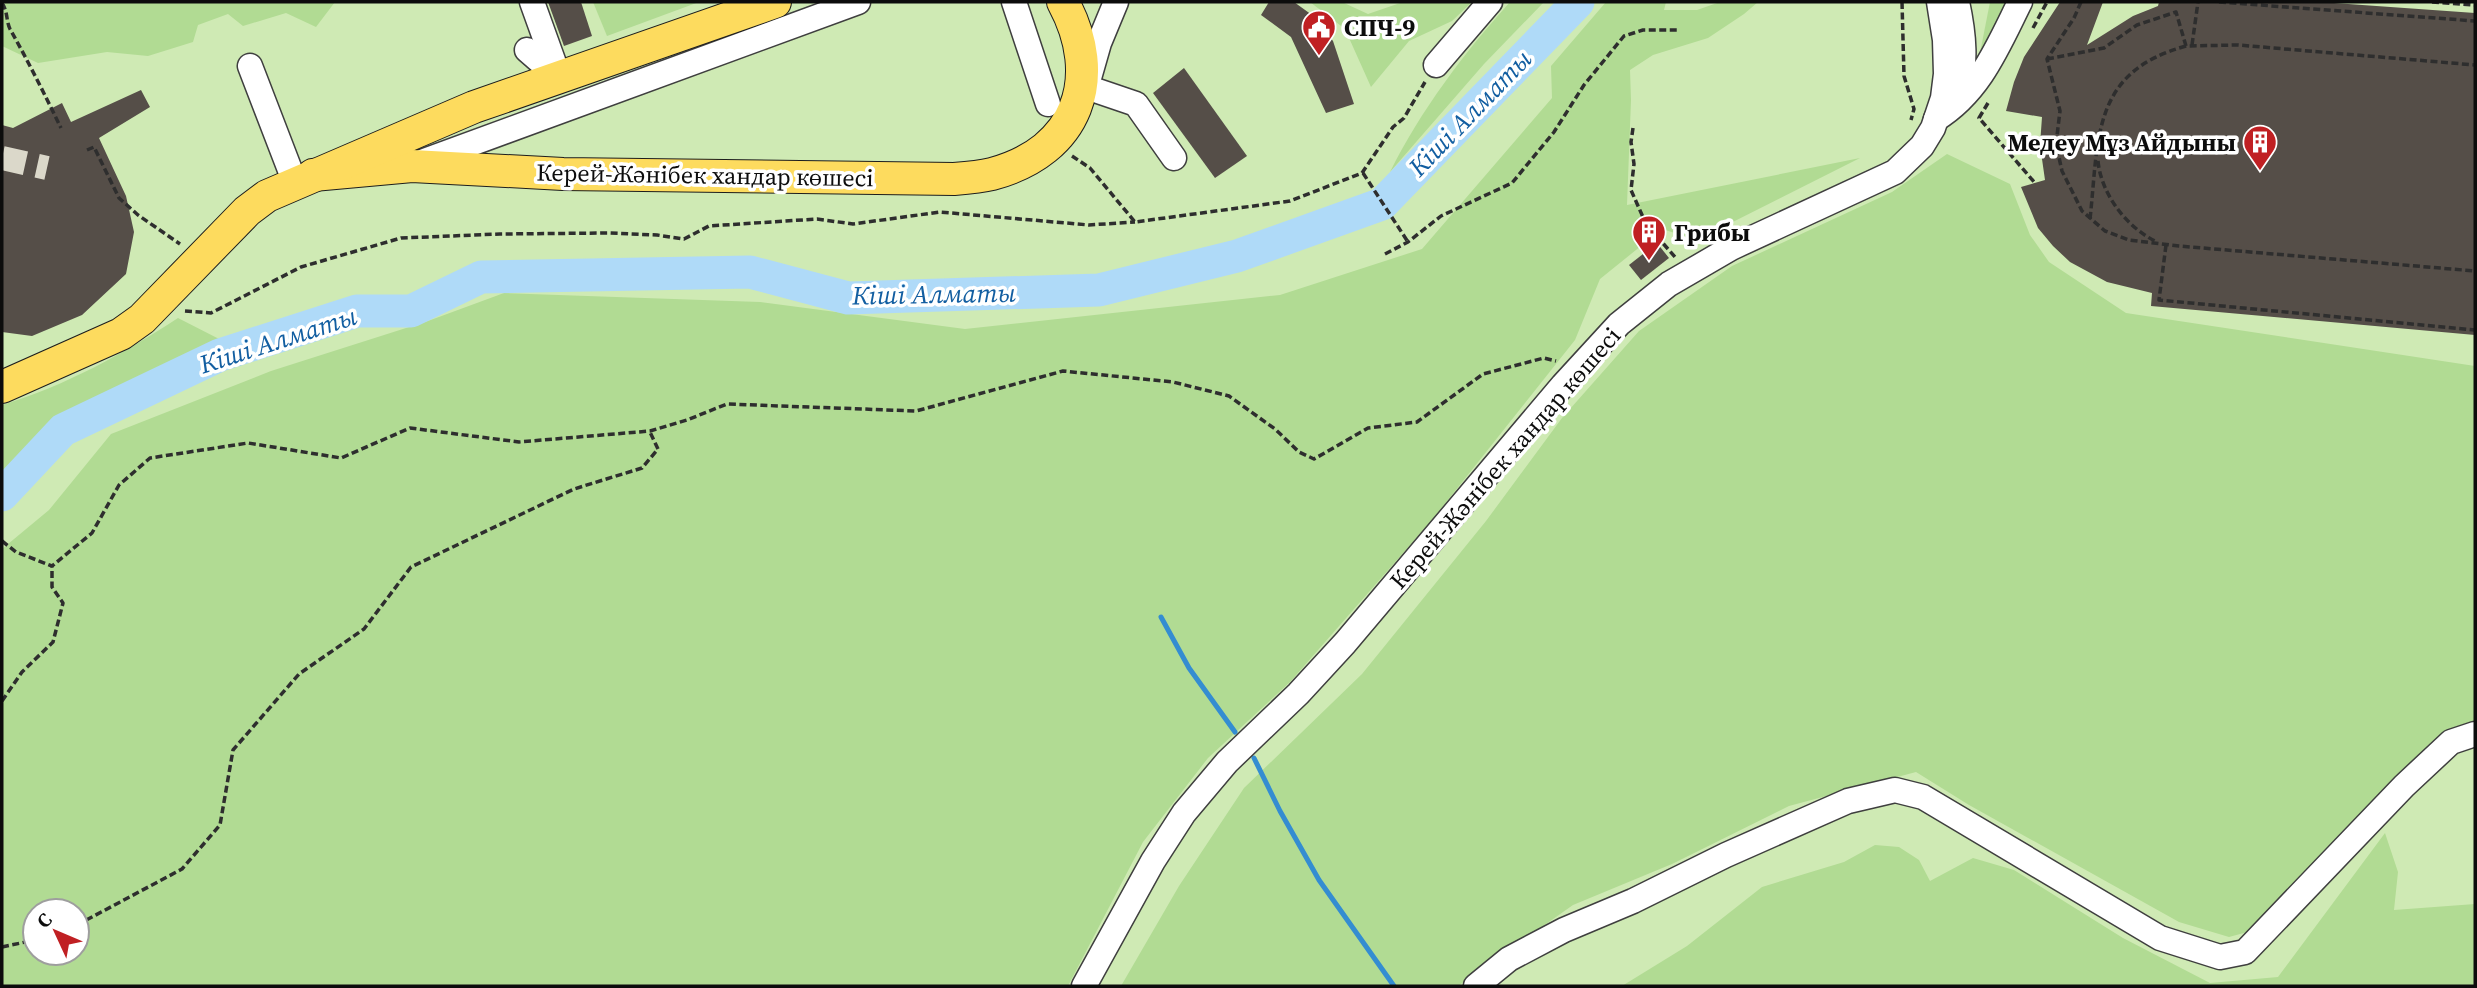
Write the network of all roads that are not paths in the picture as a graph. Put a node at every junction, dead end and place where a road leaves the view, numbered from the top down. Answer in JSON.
{"nodes":[{"id":1,"x":531,"y":2,"type":"edge"},
{"id":2,"x":775,"y":2,"type":"edge"},
{"id":3,"x":858,"y":2,"type":"edge"},
{"id":4,"x":1014,"y":2,"type":"edge"},
{"id":5,"x":1063,"y":2,"type":"edge"},
{"id":6,"x":1116,"y":2,"type":"edge"},
{"id":7,"x":1490,"y":2,"type":"edge"},
{"id":8,"x":1939,"y":2,"type":"edge"},
{"id":9,"x":1957,"y":2,"type":"edge"},
{"id":10,"x":2020,"y":2,"type":"edge"},
{"id":11,"x":527,"y":50,"type":"dead end"},
{"id":12,"x":1436,"y":65,"type":"road end"},
{"id":13,"x":250,"y":66,"type":"dead end"},
{"id":14,"x":559,"y":77,"type":"junction"},
{"id":15,"x":1069,"y":102,"type":"junction"},
{"id":16,"x":1945,"y":113,"type":"junction"},
{"id":17,"x":1174,"y":158,"type":"dead end"},
{"id":18,"x":412,"y":166,"type":"junction"},
{"id":19,"x":304,"y":179,"type":"junction"},
{"id":20,"x":2,"y":387,"type":"edge"},
{"id":21,"x":2475,"y":734,"type":"edge"},
{"id":22,"x":1084,"y":986,"type":"edge"},
{"id":23,"x":1476,"y":986,"type":"edge"}],
"edges":[{"from":1,"to":14,"type":"street"},
{"from":2,"to":14,"type":"main road","name":"Керей-Жәнібек хандар көшесі"},
{"from":3,"to":18,"type":"street"},
{"from":4,"to":15,"type":"street"},
{"from":5,"to":15,"type":"main road","name":"Керей-Жәнібек хандар көшесі"},
{"from":6,"to":15,"type":"street","name":"Керей-Жәнібек хандар көшесі"},
{"from":7,"to":12,"type":"street"},
{"from":8,"to":16,"type":"street","name":"Керей-Жәнібек хандар көшесі"},
{"from":9,"to":16,"type":"street","name":"Керей-Жәнібек хандар көшесі"},
{"from":10,"to":16,"type":"street"},
{"from":11,"to":14,"type":"street"},
{"from":13,"to":19,"type":"street"},
{"from":14,"to":19,"type":"main road","name":"Керей-Жәнібек хандар көшесі"},
{"from":15,"to":17,"type":"street"},
{"from":15,"to":18,"type":"main road","name":"Керей-Жәнібек хандар көшесі"},
{"from":16,"to":22,"type":"street","name":"Керей-Жәнібек хандар көшесі"},
{"from":18,"to":19,"type":"main road","name":"Керей-Жәнібек хандар көшесі"},
{"from":19,"to":20,"type":"main road","name":"Керей-Жәнібек хандар көшесі"},
{"from":21,"to":23,"type":"street"}]}
